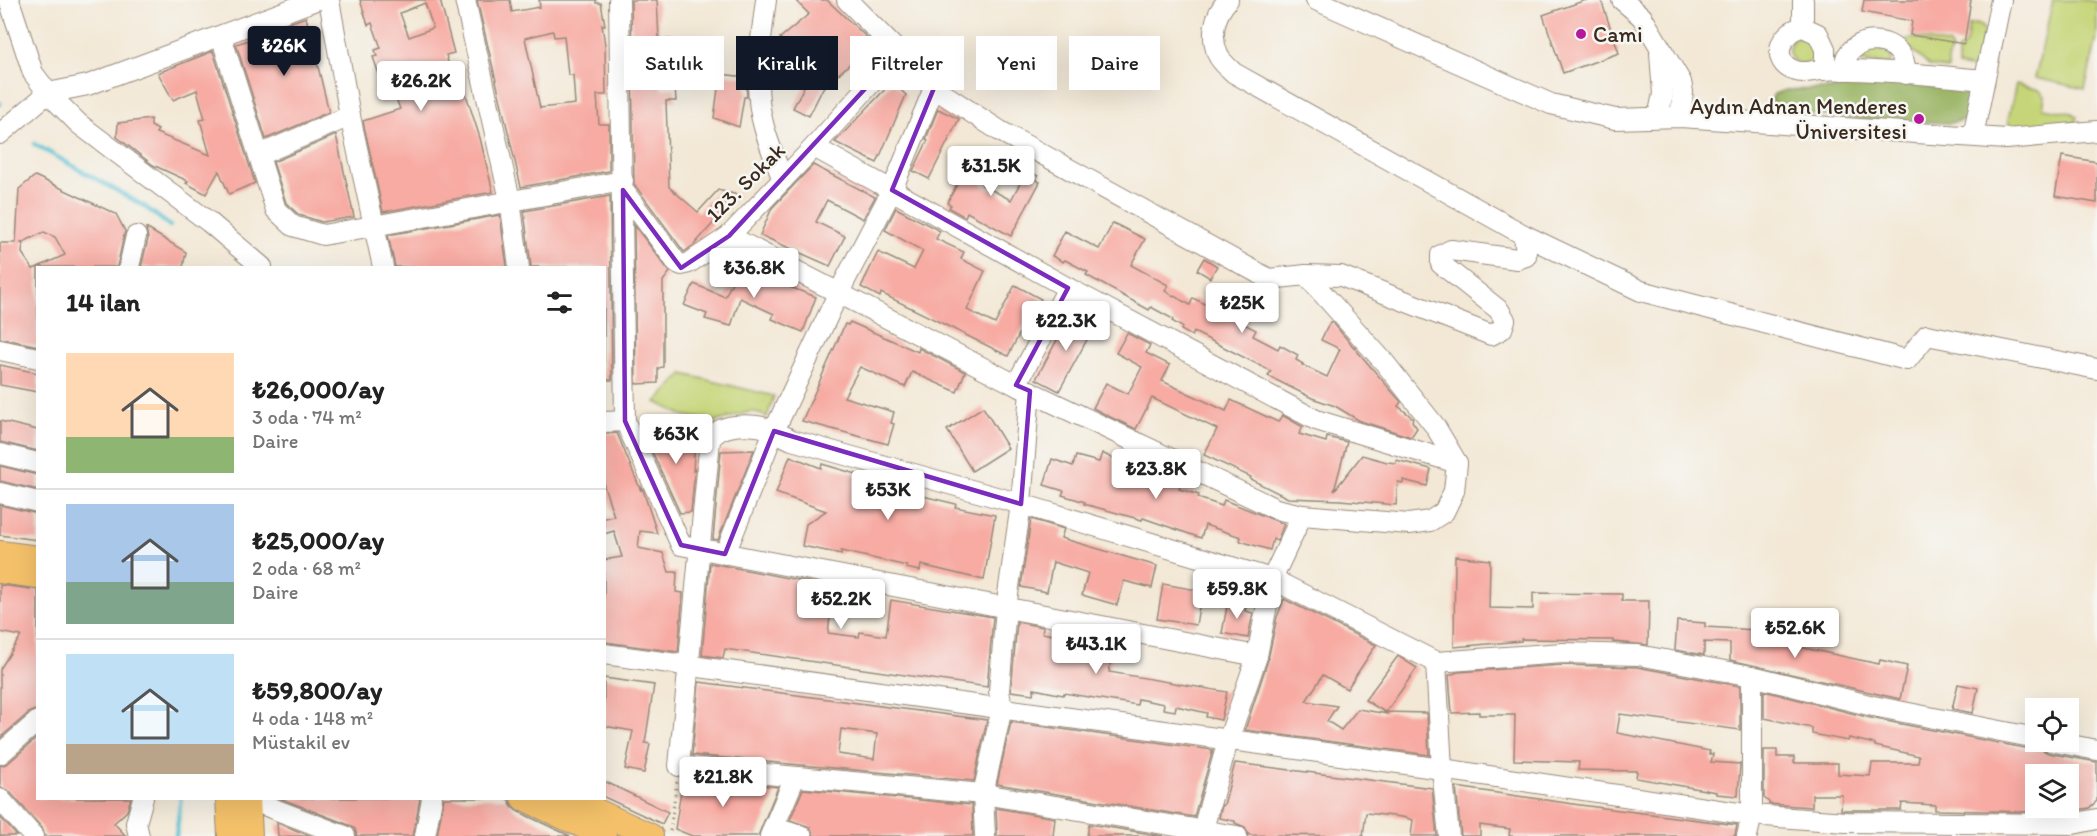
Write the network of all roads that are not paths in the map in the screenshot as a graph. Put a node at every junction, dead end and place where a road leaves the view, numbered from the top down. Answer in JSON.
{"nodes":[{"id":1,"x":9,"y":0,"type":"edge"},
{"id":2,"x":316,"y":0,"type":"edge"},
{"id":3,"x":329,"y":0,"type":"edge"},
{"id":4,"x":465,"y":0,"type":"edge"},
{"id":5,"x":619,"y":0,"type":"edge"},
{"id":6,"x":765,"y":0,"type":"edge"},
{"id":7,"x":847,"y":0,"type":"edge"},
{"id":8,"x":1228,"y":0,"type":"edge"},
{"id":9,"x":1316,"y":0,"type":"edge"},
{"id":10,"x":1622,"y":0,"type":"edge"},
{"id":11,"x":1803,"y":0,"type":"edge"},
{"id":12,"x":2001,"y":0,"type":"edge"},
{"id":13,"x":1803,"y":27,"type":"junction"},
{"id":14,"x":221,"y":36,"type":"junction"},
{"id":15,"x":883,"y":36,"type":"edge"},
{"id":16,"x":1660,"y":47,"type":"junction"},
{"id":17,"x":1834,"y":70,"type":"junction"},
{"id":18,"x":1906,"y":74,"type":"junction"},
{"id":19,"x":1984,"y":80,"type":"junction"},
{"id":20,"x":865,"y":90,"type":"edge"},
{"id":21,"x":933,"y":90,"type":"edge"},
{"id":22,"x":937,"y":90,"type":"edge"},
{"id":23,"x":48,"y":93,"type":"junction"},
{"id":24,"x":350,"y":116,"type":"junction"},
{"id":25,"x":1658,"y":117,"type":"junction"},
{"id":26,"x":1680,"y":117,"type":"junction"},
{"id":27,"x":2097,"y":131,"type":"edge"},
{"id":28,"x":0,"y":134,"type":"edge"},
{"id":29,"x":1972,"y":136,"type":"junction"},
{"id":30,"x":814,"y":147,"type":"junction"},
{"id":31,"x":259,"y":155,"type":"junction"},
{"id":32,"x":783,"y":180,"type":"junction"},
{"id":33,"x":623,"y":185,"type":"junction"},
{"id":34,"x":892,"y":190,"type":"junction"},
{"id":35,"x":510,"y":200,"type":"junction"},
{"id":36,"x":375,"y":226,"type":"junction"},
{"id":37,"x":1524,"y":235,"type":"junction"},
{"id":38,"x":135,"y":236,"type":"dead end"},
{"id":39,"x":729,"y":236,"type":"junction"},
{"id":40,"x":129,"y":266,"type":"edge"},
{"id":41,"x":261,"y":266,"type":"edge"},
{"id":42,"x":383,"y":266,"type":"edge"},
{"id":43,"x":519,"y":266,"type":"edge"},
{"id":44,"x":1306,"y":275,"type":"junction"},
{"id":45,"x":1068,"y":288,"type":"junction"},
{"id":46,"x":838,"y":294,"type":"junction"},
{"id":47,"x":0,"y":350,"type":"edge"},
{"id":48,"x":36,"y":358,"type":"edge"},
{"id":49,"x":2097,"y":369,"type":"edge"},
{"id":50,"x":1023,"y":388,"type":"junction"},
{"id":51,"x":625,"y":421,"type":"junction"},
{"id":52,"x":606,"y":422,"type":"edge"},
{"id":53,"x":774,"y":431,"type":"junction"},
{"id":54,"x":0,"y":454,"type":"edge"},
{"id":55,"x":36,"y":463,"type":"edge"},
{"id":56,"x":1457,"y":463,"type":"junction"},
{"id":57,"x":0,"y":493,"type":"edge"},
{"id":58,"x":36,"y":502,"type":"edge"},
{"id":59,"x":1021,"y":504,"type":"junction"},
{"id":60,"x":1302,"y":515,"type":"junction"},
{"id":61,"x":699,"y":550,"type":"junction"},
{"id":62,"x":0,"y":553,"type":"edge"},
{"id":63,"x":725,"y":554,"type":"junction"},
{"id":64,"x":36,"y":558,"type":"edge"},
{"id":65,"x":0,"y":571,"type":"edge"},
{"id":66,"x":36,"y":576,"type":"edge"},
{"id":67,"x":1272,"y":579,"type":"junction"},
{"id":68,"x":1006,"y":608,"type":"junction"},
{"id":69,"x":606,"y":654,"type":"edge"},
{"id":70,"x":1257,"y":656,"type":"junction"},
{"id":71,"x":1436,"y":662,"type":"junction"},
{"id":72,"x":689,"y":665,"type":"junction"},
{"id":73,"x":1752,"y":676,"type":"junction"},
{"id":74,"x":1002,"y":708,"type":"junction"},
{"id":75,"x":36,"y":724,"type":"edge"},
{"id":76,"x":2025,"y":736,"type":"edge"},
{"id":77,"x":1228,"y":741,"type":"junction"},
{"id":78,"x":2079,"y":747,"type":"edge"},
{"id":79,"x":2097,"y":750,"type":"edge"},
{"id":80,"x":0,"y":754,"type":"edge"},
{"id":81,"x":1443,"y":769,"type":"junction"},
{"id":82,"x":795,"y":777,"type":"junction"},
{"id":83,"x":983,"y":794,"type":"junction"},
{"id":84,"x":0,"y":799,"type":"edge"},
{"id":85,"x":142,"y":800,"type":"edge"},
{"id":86,"x":228,"y":800,"type":"edge"},
{"id":87,"x":248,"y":800,"type":"edge"},
{"id":88,"x":253,"y":800,"type":"edge"},
{"id":89,"x":432,"y":800,"type":"edge"},
{"id":90,"x":527,"y":800,"type":"edge"},
{"id":91,"x":573,"y":800,"type":"edge"},
{"id":92,"x":1752,"y":815,"type":"junction"},
{"id":93,"x":2097,"y":819,"type":"edge"},
{"id":94,"x":132,"y":832,"type":"edge"},
{"id":95,"x":772,"y":832,"type":"edge"},
{"id":96,"x":1202,"y":833,"type":"edge"},
{"id":97,"x":33,"y":836,"type":"edge"},
{"id":98,"x":230,"y":836,"type":"edge"},
{"id":99,"x":250,"y":836,"type":"edge"},
{"id":100,"x":345,"y":836,"type":"edge"},
{"id":101,"x":425,"y":836,"type":"edge"},
{"id":102,"x":604,"y":836,"type":"edge"},
{"id":103,"x":651,"y":836,"type":"edge"},
{"id":104,"x":802,"y":836,"type":"edge"},
{"id":105,"x":985,"y":836,"type":"edge"},
{"id":106,"x":1237,"y":836,"type":"edge"},
{"id":107,"x":1449,"y":836,"type":"edge"},
{"id":108,"x":1747,"y":836,"type":"edge"}],
"edges":[{"from":1,"to":23,"type":"street"},
{"from":2,"to":14,"type":"street"},
{"from":3,"to":24,"type":"street"},
{"from":4,"to":35,"type":"street"},
{"from":5,"to":33,"type":"street"},
{"from":6,"to":32,"type":"street"},
{"from":7,"to":15,"type":"street"},
{"from":8,"to":37,"type":"street"},
{"from":9,"to":25,"type":"street"},
{"from":10,"to":16,"type":"street"},
{"from":11,"to":13,"type":"street"},
{"from":12,"to":19,"type":"street"},
{"from":13,"to":17,"type":"street"},
{"from":13,"to":17,"type":"street"},
{"from":14,"to":23,"type":"street"},
{"from":14,"to":31,"type":"street"},
{"from":16,"to":25,"type":"street"},
{"from":16,"to":26,"type":"street"},
{"from":17,"to":18,"type":"street"},
{"from":17,"to":18,"type":"street"},
{"from":18,"to":19,"type":"street"},
{"from":19,"to":29,"type":"street"},
{"from":20,"to":30,"type":"street","name":"123. Sokak"},
{"from":21,"to":34,"type":"street"},
{"from":22,"to":44,"type":"street"},
{"from":23,"to":28,"type":"street"},
{"from":23,"to":41,"type":"street"},
{"from":24,"to":31,"type":"street"},
{"from":24,"to":36,"type":"street"},
{"from":25,"to":26,"type":"street"},
{"from":26,"to":29,"type":"street"},
{"from":27,"to":29,"type":"street"},
{"from":30,"to":32,"type":"street","name":"123. Sokak"},
{"from":30,"to":34,"type":"street"},
{"from":31,"to":36,"type":"street"},
{"from":32,"to":39,"type":"street","name":"123. Sokak"},
{"from":33,"to":35,"type":"street"},
{"from":33,"to":39,"type":"street","name":"123. Sokak"},
{"from":33,"to":51,"type":"street"},
{"from":34,"to":45,"type":"street"},
{"from":34,"to":46,"type":"street"},
{"from":35,"to":36,"type":"street"},
{"from":35,"to":43,"type":"street"},
{"from":36,"to":42,"type":"street"},
{"from":37,"to":44,"type":"street"},
{"from":37,"to":49,"type":"street"},
{"from":38,"to":40,"type":"street"},
{"from":39,"to":46,"type":"street"},
{"from":44,"to":56,"type":"street"},
{"from":45,"to":50,"type":"street"},
{"from":45,"to":56,"type":"street"},
{"from":46,"to":50,"type":"street"},
{"from":46,"to":53,"type":"street"},
{"from":47,"to":48,"type":"street"},
{"from":50,"to":59,"type":"street"},
{"from":50,"to":60,"type":"street"},
{"from":51,"to":52,"type":"street"},
{"from":51,"to":61,"type":"street"},
{"from":53,"to":59,"type":"street"},
{"from":53,"to":61,"type":"street"},
{"from":53,"to":63,"type":"street"},
{"from":54,"to":55,"type":"street"},
{"from":56,"to":60,"type":"street"},
{"from":57,"to":58,"type":"street"},
{"from":59,"to":67,"type":"street"},
{"from":59,"to":68,"type":"street"},
{"from":60,"to":67,"type":"street"},
{"from":61,"to":63,"type":"street"},
{"from":61,"to":72,"type":"street"},
{"from":62,"to":64,"type":"main road"},
{"from":63,"to":68,"type":"street"},
{"from":65,"to":66,"type":"main road"},
{"from":67,"to":70,"type":"street"},
{"from":67,"to":71,"type":"street"},
{"from":68,"to":70,"type":"street"},
{"from":68,"to":74,"type":"street"},
{"from":69,"to":72,"type":"street"},
{"from":70,"to":77,"type":"street"},
{"from":71,"to":73,"type":"street"},
{"from":71,"to":81,"type":"street"},
{"from":72,"to":74,"type":"street"},
{"from":72,"to":82,"type":"street"},
{"from":73,"to":76,"type":"street"},
{"from":73,"to":92,"type":"street"},
{"from":74,"to":77,"type":"street"},
{"from":74,"to":83,"type":"street"},
{"from":75,"to":80,"type":"street"},
{"from":77,"to":81,"type":"street"},
{"from":77,"to":96,"type":"street"},
{"from":78,"to":79,"type":"street"},
{"from":81,"to":92,"type":"street"},
{"from":81,"to":107,"type":"street"},
{"from":82,"to":83,"type":"street"},
{"from":82,"to":95,"type":"street"},
{"from":83,"to":96,"type":"street"},
{"from":83,"to":105,"type":"street"},
{"from":84,"to":97,"type":"street"},
{"from":85,"to":94,"type":"street"},
{"from":86,"to":98,"type":"main road"},
{"from":87,"to":99,"type":"main road"},
{"from":88,"to":100,"type":"street"},
{"from":89,"to":101,"type":"street"},
{"from":90,"to":102,"type":"main road"},
{"from":91,"to":103,"type":"main road"},
{"from":92,"to":93,"type":"street"},
{"from":92,"to":108,"type":"street"},
{"from":95,"to":104,"type":"street"},
{"from":96,"to":106,"type":"street"}]}
